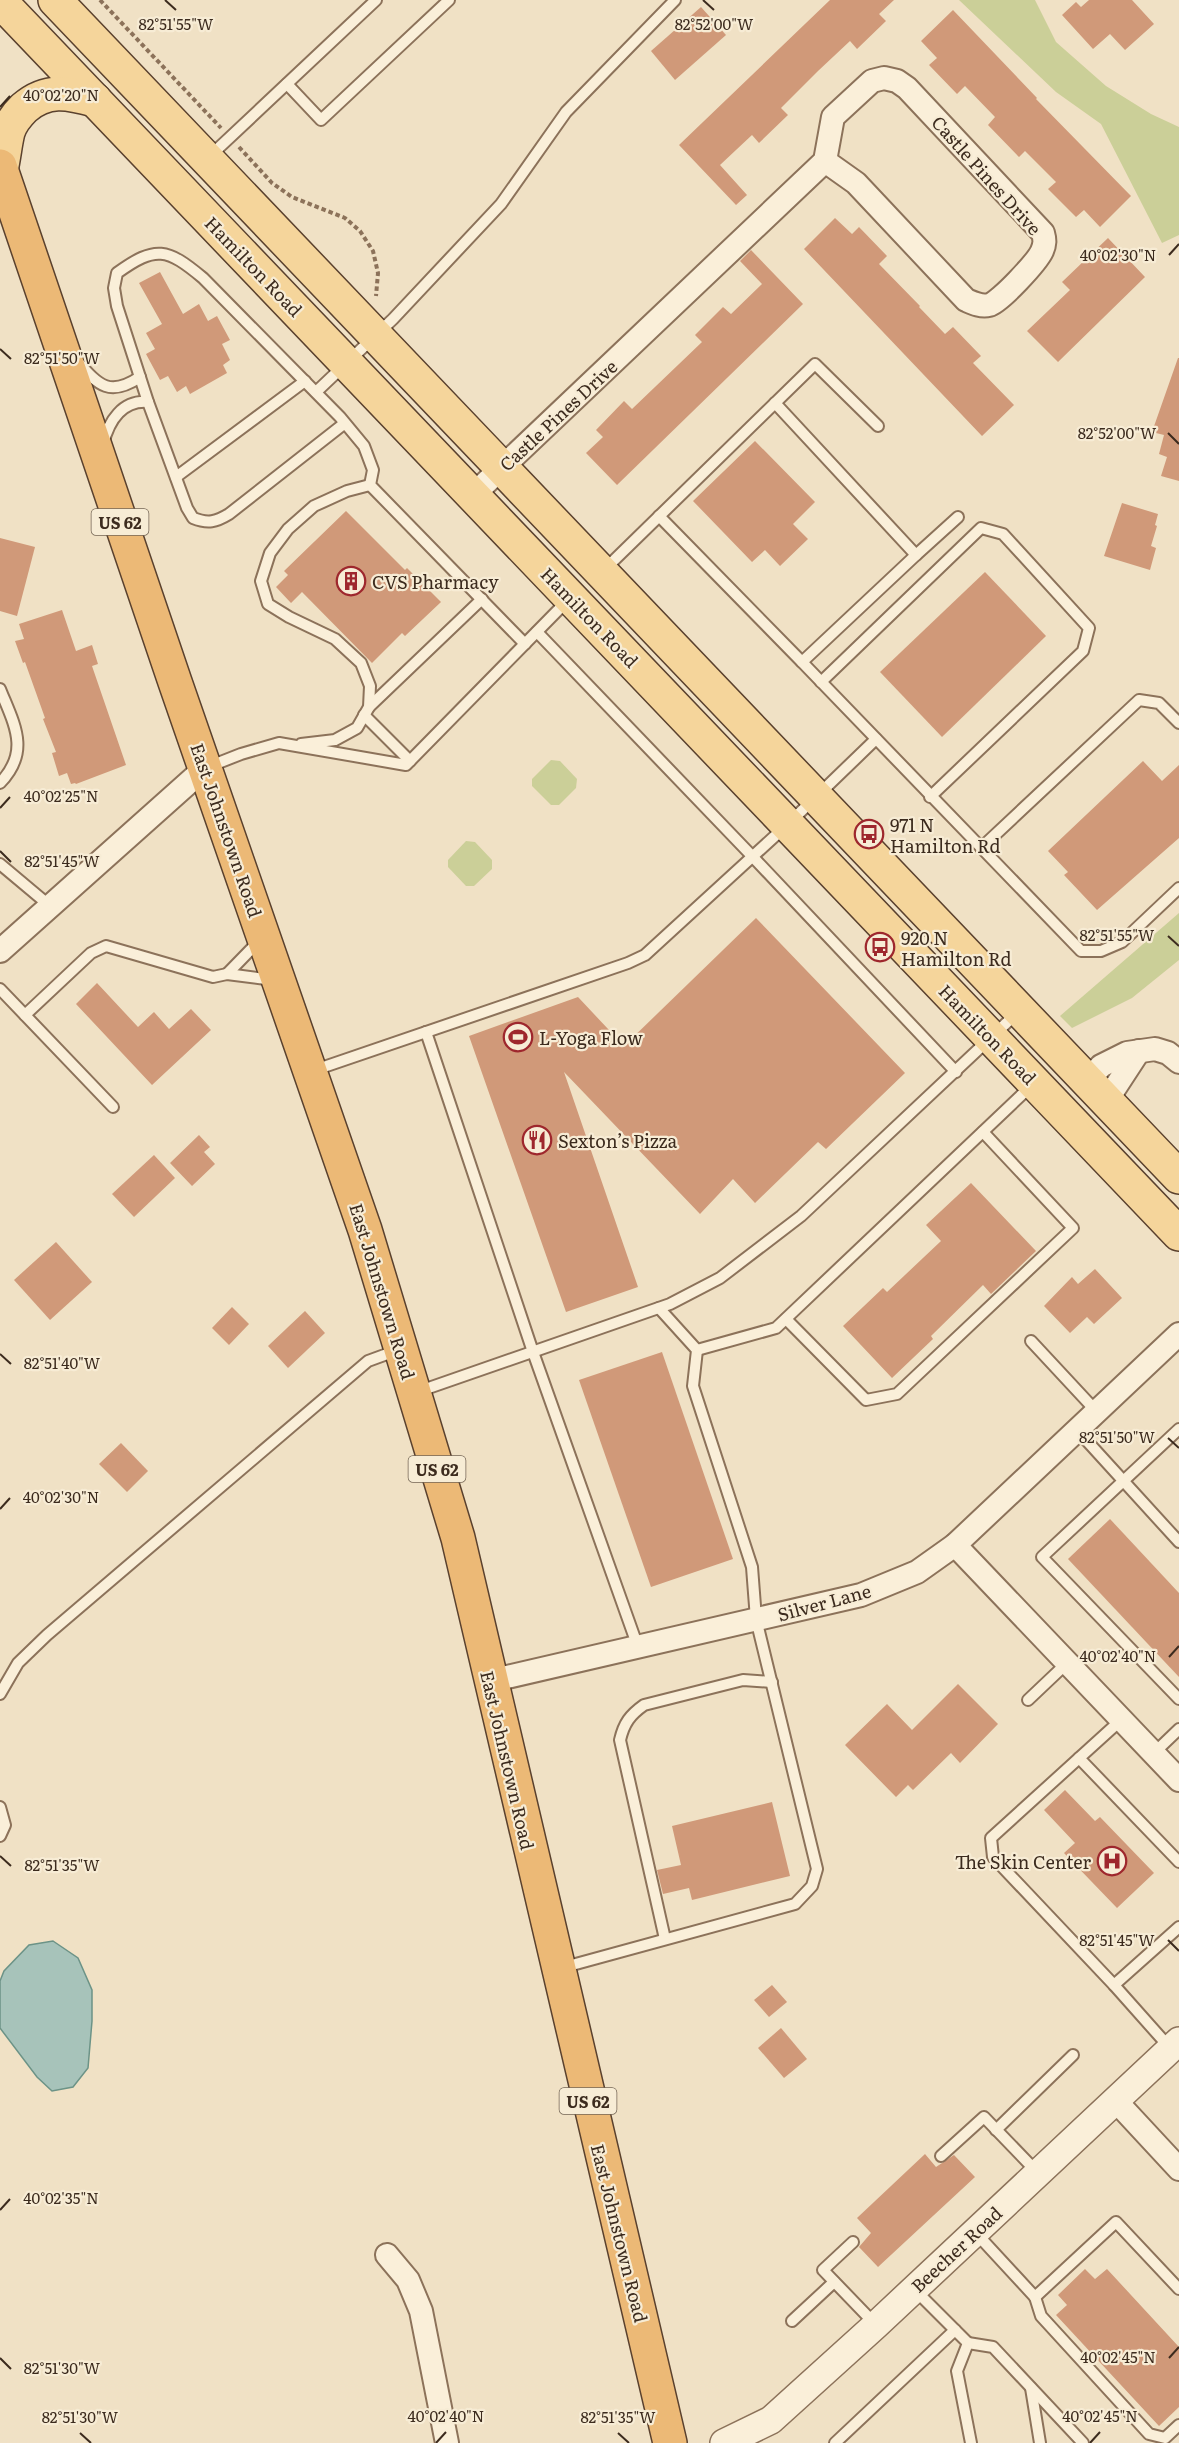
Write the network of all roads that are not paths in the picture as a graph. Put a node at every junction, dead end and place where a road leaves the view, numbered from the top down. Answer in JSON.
{"nodes":[{"id":1,"x":55,"y":0,"type":"edge"},
{"id":2,"x":376,"y":0,"type":"edge"},
{"id":3,"x":449,"y":0,"type":"edge"},
{"id":4,"x":675,"y":0,"type":"edge"},
{"id":5,"x":0,"y":1,"type":"edge"},
{"id":6,"x":287,"y":84,"type":"junction"},
{"id":7,"x":95,"y":100,"type":"junction"},
{"id":8,"x":206,"y":159,"type":"junction"},
{"id":9,"x":825,"y":161,"type":"junction"},
{"id":10,"x":1,"y":168,"type":"edge"},
{"id":11,"x":376,"y":335,"type":"junction"},
{"id":12,"x":57,"y":337,"type":"junction"},
{"id":13,"x":346,"y":363,"type":"junction"},
{"id":14,"x":140,"y":378,"type":"junction"},
{"id":15,"x":305,"y":381,"type":"junction"},
{"id":16,"x":316,"y":392,"type":"junction"},
{"id":17,"x":148,"y":402,"type":"junction"},
{"id":18,"x":775,"y":403,"type":"junction"},
{"id":19,"x":345,"y":423,"type":"junction"},
{"id":20,"x":878,"y":426,"type":"dead end"},
{"id":21,"x":99,"y":462,"type":"junction"},
{"id":22,"x":502,"y":469,"type":"junction"},
{"id":23,"x":176,"y":477,"type":"junction"},
{"id":24,"x":370,"y":485,"type":"junction"},
{"id":25,"x":473,"y":495,"type":"junction"},
{"id":26,"x":659,"y":516,"type":"junction"},
{"id":27,"x":958,"y":517,"type":"dead end"},
{"id":28,"x":916,"y":555,"type":"junction"},
{"id":29,"x":602,"y":573,"type":"junction"},
{"id":30,"x":571,"y":597,"type":"junction"},
{"id":31,"x":482,"y":599,"type":"junction"},
{"id":32,"x":537,"y":632,"type":"junction"},
{"id":33,"x":525,"y":644,"type":"junction"},
{"id":34,"x":802,"y":662,"type":"junction"},
{"id":35,"x":821,"y":682,"type":"junction"},
{"id":36,"x":0,"y":688,"type":"edge"},
{"id":37,"x":366,"y":711,"type":"junction"},
{"id":38,"x":1179,"y":723,"type":"edge"},
{"id":39,"x":876,"y":739,"type":"junction"},
{"id":40,"x":292,"y":745,"type":"junction"},
{"id":41,"x":410,"y":761,"type":"junction"},
{"id":42,"x":205,"y":768,"type":"junction"},
{"id":43,"x":0,"y":783,"type":"edge"},
{"id":44,"x":816,"y":797,"type":"junction"},
{"id":45,"x":930,"y":797,"type":"junction"},
{"id":46,"x":787,"y":825,"type":"junction"},
{"id":47,"x":981,"y":848,"type":"junction"},
{"id":48,"x":752,"y":856,"type":"junction"},
{"id":49,"x":0,"y":864,"type":"edge"},
{"id":50,"x":1179,"y":888,"type":"edge"},
{"id":51,"x":50,"y":906,"type":"junction"},
{"id":52,"x":264,"y":936,"type":"junction"},
{"id":53,"x":0,"y":951,"type":"edge"},
{"id":54,"x":227,"y":974,"type":"junction"},
{"id":55,"x":279,"y":981,"type":"junction"},
{"id":56,"x":0,"y":989,"type":"edge"},
{"id":57,"x":1020,"y":1010,"type":"junction"},
{"id":58,"x":25,"y":1015,"type":"junction"},
{"id":59,"x":426,"y":1032,"type":"junction"},
{"id":60,"x":992,"y":1038,"type":"junction"},
{"id":61,"x":1179,"y":1062,"type":"edge"},
{"id":62,"x":311,"y":1072,"type":"junction"},
{"id":63,"x":956,"y":1072,"type":"junction"},
{"id":64,"x":1035,"y":1083,"type":"junction"},
{"id":65,"x":1098,"y":1091,"type":"junction"},
{"id":66,"x":113,"y":1107,"type":"dead end"},
{"id":67,"x":983,"y":1132,"type":"junction"},
{"id":68,"x":1179,"y":1177,"type":"edge"},
{"id":69,"x":1179,"y":1234,"type":"edge"},
{"id":70,"x":659,"y":1308,"type":"junction"},
{"id":71,"x":786,"y":1319,"type":"junction"},
{"id":72,"x":1179,"y":1334,"type":"edge"},
{"id":73,"x":1030,"y":1341,"type":"dead end"},
{"id":74,"x":401,"y":1349,"type":"junction"},
{"id":75,"x":697,"y":1350,"type":"junction"},
{"id":76,"x":533,"y":1352,"type":"junction"},
{"id":77,"x":414,"y":1394,"type":"junction"},
{"id":78,"x":1097,"y":1412,"type":"junction"},
{"id":79,"x":1179,"y":1429,"type":"edge"},
{"id":80,"x":1077,"y":1430,"type":"junction"},
{"id":81,"x":1123,"y":1481,"type":"junction"},
{"id":82,"x":1179,"y":1542,"type":"edge"},
{"id":83,"x":955,"y":1545,"type":"junction"},
{"id":84,"x":756,"y":1619,"type":"junction"},
{"id":85,"x":638,"y":1647,"type":"junction"},
{"id":86,"x":1067,"y":1663,"type":"junction"},
{"id":87,"x":490,"y":1682,"type":"junction"},
{"id":88,"x":772,"y":1682,"type":"junction"},
{"id":89,"x":0,"y":1694,"type":"edge"},
{"id":90,"x":1179,"y":1699,"type":"edge"},
{"id":91,"x":1028,"y":1700,"type":"dead end"},
{"id":92,"x":1121,"y":1720,"type":"junction"},
{"id":93,"x":1179,"y":1729,"type":"edge"},
{"id":94,"x":1154,"y":1753,"type":"junction"},
{"id":95,"x":1078,"y":1758,"type":"junction"},
{"id":96,"x":1179,"y":1780,"type":"edge"},
{"id":97,"x":0,"y":1807,"type":"edge"},
{"id":98,"x":0,"y":1836,"type":"edge"},
{"id":99,"x":1179,"y":1862,"type":"edge"},
{"id":100,"x":1179,"y":1927,"type":"edge"},
{"id":101,"x":665,"y":1939,"type":"junction"},
{"id":102,"x":557,"y":1968,"type":"junction"},
{"id":103,"x":1114,"y":1985,"type":"junction"},
{"id":104,"x":1174,"y":2044,"type":"edge"},
{"id":105,"x":1073,"y":2055,"type":"dead end"},
{"id":106,"x":1115,"y":2100,"type":"junction"},
{"id":107,"x":996,"y":2130,"type":"junction"},
{"id":108,"x":941,"y":2156,"type":"dead end"},
{"id":109,"x":1179,"y":2169,"type":"edge"},
{"id":110,"x":1037,"y":2173,"type":"junction"},
{"id":111,"x":974,"y":2232,"type":"junction"},
{"id":112,"x":853,"y":2242,"type":"dead end"},
{"id":113,"x":387,"y":2254,"type":"dead end"},
{"id":114,"x":834,"y":2282,"type":"junction"},
{"id":115,"x":914,"y":2288,"type":"junction"},
{"id":116,"x":1179,"y":2289,"type":"edge"},
{"id":117,"x":1035,"y":2297,"type":"junction"},
{"id":118,"x":792,"y":2321,"type":"dead end"},
{"id":119,"x":876,"y":2325,"type":"junction"},
{"id":120,"x":955,"y":2330,"type":"junction"},
{"id":121,"x":968,"y":2343,"type":"junction"},
{"id":122,"x":1031,"y":2388,"type":"junction"},
{"id":123,"x":1179,"y":2425,"type":"edge"},
{"id":124,"x":447,"y":2443,"type":"edge"},
{"id":125,"x":670,"y":2443,"type":"edge"},
{"id":126,"x":724,"y":2443,"type":"edge"},
{"id":127,"x":835,"y":2443,"type":"edge"},
{"id":128,"x":971,"y":2443,"type":"edge"},
{"id":129,"x":1040,"y":2443,"type":"edge"},
{"id":130,"x":1083,"y":2443,"type":"edge"}],
"edges":[{"from":1,"to":8,"type":"main road"},
{"from":2,"to":6,"type":"lane"},
{"from":3,"to":6,"type":"lane"},
{"from":4,"to":11,"type":"lane"},
{"from":5,"to":7,"type":"main road","name":"Hamilton Road"},
{"from":6,"to":8,"type":"lane"},
{"from":7,"to":10,"type":"main road"},
{"from":7,"to":13,"type":"main road","name":"Hamilton Road"},
{"from":8,"to":11,"type":"main road"},
{"from":9,"to":9,"type":"street","name":"Castle Pines Drive"},
{"from":9,"to":22,"type":"street","name":"Castle Pines Drive"},
{"from":10,"to":12,"type":"highway","name":"East Johnstown Road","number":"US 62"},
{"from":11,"to":13,"type":"lane"},
{"from":11,"to":22,"type":"main road"},
{"from":12,"to":14,"type":"lane"},
{"from":12,"to":21,"type":"highway","name":"East Johnstown Road","number":"US 62"},
{"from":13,"to":16,"type":"lane"},
{"from":13,"to":25,"type":"main road","name":"Hamilton Road"},
{"from":14,"to":15,"type":"lane"},
{"from":14,"to":17,"type":"lane"},
{"from":15,"to":16,"type":"lane"},
{"from":15,"to":23,"type":"lane"},
{"from":16,"to":19,"type":"lane"},
{"from":17,"to":21,"type":"lane"},
{"from":17,"to":23,"type":"lane"},
{"from":18,"to":20,"type":"lane"},
{"from":18,"to":26,"type":"lane"},
{"from":18,"to":28,"type":"lane"},
{"from":19,"to":23,"type":"lane"},
{"from":19,"to":24,"type":"lane"},
{"from":21,"to":42,"type":"highway","name":"East Johnstown Road","number":"US 62"},
{"from":22,"to":25,"type":"street","name":"Castle Pines Drive"},
{"from":22,"to":29,"type":"main road"},
{"from":24,"to":31,"type":"lane"},
{"from":24,"to":37,"type":"lane"},
{"from":25,"to":30,"type":"main road","name":"Hamilton Road"},
{"from":26,"to":29,"type":"lane"},
{"from":26,"to":34,"type":"lane"},
{"from":27,"to":28,"type":"lane"},
{"from":28,"to":34,"type":"lane"},
{"from":29,"to":44,"type":"main road"},
{"from":30,"to":32,"type":"lane"},
{"from":30,"to":46,"type":"main road","name":"Hamilton Road"},
{"from":31,"to":33,"type":"lane"},
{"from":31,"to":37,"type":"lane"},
{"from":32,"to":33,"type":"lane"},
{"from":32,"to":48,"type":"lane"},
{"from":33,"to":41,"type":"lane"},
{"from":34,"to":35,"type":"lane"},
{"from":35,"to":39,"type":"lane"},
{"from":35,"to":45,"type":"lane"},
{"from":36,"to":43,"type":"lane"},
{"from":37,"to":40,"type":"lane"},
{"from":37,"to":41,"type":"lane"},
{"from":38,"to":47,"type":"lane"},
{"from":39,"to":44,"type":"lane"},
{"from":39,"to":45,"type":"lane"},
{"from":40,"to":41,"type":"lane"},
{"from":40,"to":42,"type":"lane"},
{"from":42,"to":51,"type":"street"},
{"from":42,"to":52,"type":"highway","name":"East Johnstown Road","number":"US 62"},
{"from":44,"to":46,"type":"lane"},
{"from":44,"to":57,"type":"main road"},
{"from":45,"to":47,"type":"lane"},
{"from":46,"to":48,"type":"lane"},
{"from":46,"to":60,"type":"main road","name":"Hamilton Road"},
{"from":47,"to":50,"type":"lane"},
{"from":48,"to":59,"type":"lane"},
{"from":48,"to":63,"type":"lane"},
{"from":49,"to":51,"type":"lane"},
{"from":51,"to":53,"type":"street"},
{"from":52,"to":54,"type":"lane"},
{"from":52,"to":55,"type":"highway","name":"East Johnstown Road","number":"US 62"},
{"from":54,"to":55,"type":"lane"},
{"from":54,"to":58,"type":"lane"},
{"from":55,"to":62,"type":"highway","name":"East Johnstown Road","number":"US 62"},
{"from":56,"to":58,"type":"lane"},
{"from":57,"to":60,"type":"lane"},
{"from":57,"to":65,"type":"main road"},
{"from":58,"to":66,"type":"lane"},
{"from":59,"to":62,"type":"lane"},
{"from":59,"to":76,"type":"lane"},
{"from":60,"to":63,"type":"lane"},
{"from":60,"to":64,"type":"main road","name":"Hamilton Road"},
{"from":61,"to":65,"type":"street"},
{"from":62,"to":74,"type":"highway","name":"East Johnstown Road","number":"US 62"},
{"from":63,"to":70,"type":"lane"},
{"from":64,"to":67,"type":"lane"},
{"from":64,"to":69,"type":"main road","name":"Hamilton Road"},
{"from":65,"to":68,"type":"main road"},
{"from":67,"to":71,"type":"lane"},
{"from":67,"to":71,"type":"lane"},
{"from":70,"to":75,"type":"lane"},
{"from":70,"to":76,"type":"lane"},
{"from":71,"to":75,"type":"lane"},
{"from":72,"to":78,"type":"street","name":"Silver Lane"},
{"from":73,"to":78,"type":"lane"},
{"from":74,"to":77,"type":"highway","name":"East Johnstown Road","number":"US 62"},
{"from":74,"to":89,"type":"lane"},
{"from":75,"to":84,"type":"lane"},
{"from":76,"to":77,"type":"lane"},
{"from":76,"to":85,"type":"lane"},
{"from":77,"to":87,"type":"highway","name":"East Johnstown Road","number":"US 62"},
{"from":78,"to":80,"type":"street","name":"Silver Lane"},
{"from":79,"to":81,"type":"lane"},
{"from":80,"to":81,"type":"lane"},
{"from":80,"to":83,"type":"street","name":"Silver Lane"},
{"from":81,"to":82,"type":"lane"},
{"from":81,"to":90,"type":"lane"},
{"from":83,"to":84,"type":"street","name":"Silver Lane"},
{"from":83,"to":86,"type":"street"},
{"from":84,"to":85,"type":"street","name":"Silver Lane"},
{"from":84,"to":88,"type":"lane"},
{"from":85,"to":87,"type":"street","name":"Silver Lane"},
{"from":86,"to":91,"type":"lane"},
{"from":86,"to":92,"type":"street"},
{"from":87,"to":102,"type":"highway","name":"East Johnstown Road","number":"US 62"},
{"from":88,"to":101,"type":"lane"},
{"from":88,"to":101,"type":"lane"},
{"from":92,"to":94,"type":"street"},
{"from":92,"to":95,"type":"lane"},
{"from":93,"to":94,"type":"lane"},
{"from":94,"to":96,"type":"street"},
{"from":95,"to":99,"type":"lane"},
{"from":95,"to":103,"type":"lane"},
{"from":97,"to":98,"type":"lane"},
{"from":100,"to":103,"type":"lane"},
{"from":101,"to":102,"type":"lane"},
{"from":102,"to":125,"type":"highway","name":"East Johnstown Road","number":"US 62"},
{"from":103,"to":104,"type":"lane"},
{"from":104,"to":106,"type":"street","name":"Beecher Road"},
{"from":105,"to":107,"type":"lane"},
{"from":106,"to":109,"type":"street"},
{"from":106,"to":110,"type":"street","name":"Beecher Road"},
{"from":107,"to":108,"type":"lane"},
{"from":107,"to":110,"type":"lane"},
{"from":110,"to":111,"type":"street","name":"Beecher Road"},
{"from":111,"to":115,"type":"street","name":"Beecher Road"},
{"from":111,"to":117,"type":"lane"},
{"from":112,"to":114,"type":"lane"},
{"from":113,"to":124,"type":"street"},
{"from":114,"to":118,"type":"lane"},
{"from":114,"to":119,"type":"lane"},
{"from":115,"to":119,"type":"street","name":"Beecher Road"},
{"from":115,"to":120,"type":"lane"},
{"from":116,"to":117,"type":"lane"},
{"from":117,"to":123,"type":"lane"},
{"from":119,"to":126,"type":"street","name":"Beecher Road"},
{"from":120,"to":121,"type":"lane"},
{"from":120,"to":127,"type":"lane"},
{"from":121,"to":122,"type":"lane"},
{"from":121,"to":128,"type":"lane"},
{"from":122,"to":129,"type":"lane"},
{"from":122,"to":130,"type":"lane"}]}
